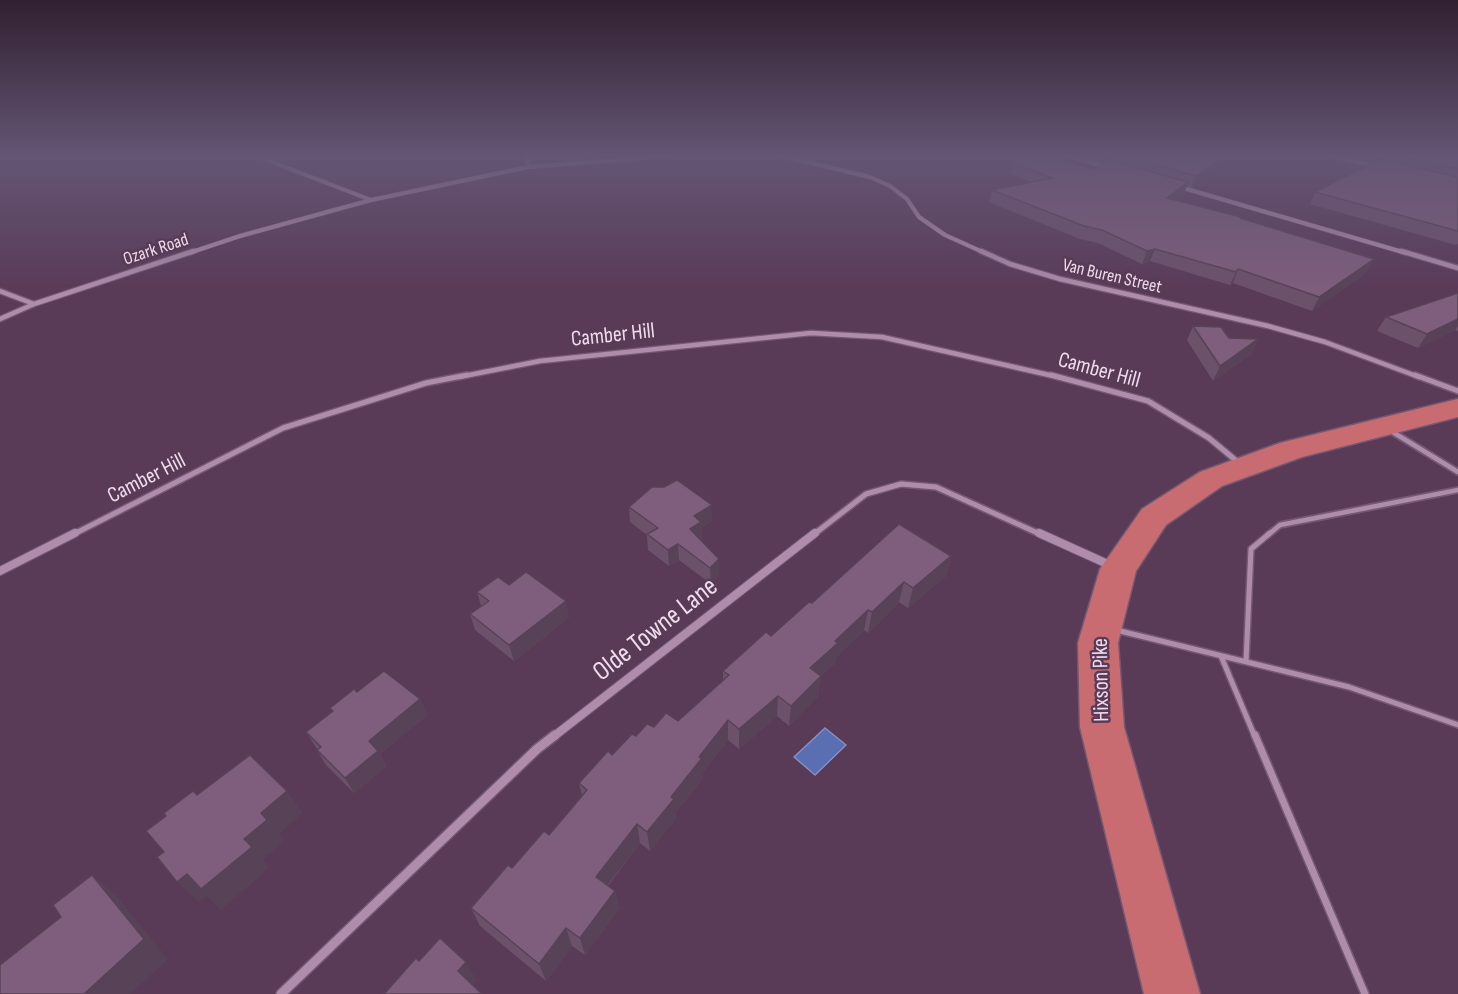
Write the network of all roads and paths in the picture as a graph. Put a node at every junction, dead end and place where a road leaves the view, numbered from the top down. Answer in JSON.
{"nodes":[{"id":1,"x":366,"y":201,"type":"edge"},
{"id":2,"x":908,"y":201,"type":"edge"},
{"id":3,"x":1227,"y":201,"type":"edge"},
{"id":4,"x":1458,"y":268,"type":"edge"},
{"id":5,"x":0,"y":291,"type":"edge"},
{"id":6,"x":34,"y":304,"type":"junction"},
{"id":7,"x":0,"y":319,"type":"edge"},
{"id":8,"x":1458,"y":391,"type":"edge"},
{"id":9,"x":1458,"y":408,"type":"edge"},
{"id":10,"x":1384,"y":427,"type":"junction"},
{"id":11,"x":1244,"y":467,"type":"junction"},
{"id":12,"x":1458,"y":472,"type":"edge"},
{"id":13,"x":1458,"y":490,"type":"edge"},
{"id":14,"x":1118,"y":569,"type":"junction"},
{"id":15,"x":0,"y":571,"type":"edge"},
{"id":16,"x":1102,"y":627,"type":"junction"},
{"id":17,"x":1221,"y":656,"type":"junction"},
{"id":18,"x":1246,"y":662,"type":"junction"},
{"id":19,"x":1458,"y":725,"type":"edge"},
{"id":20,"x":281,"y":994,"type":"edge"},
{"id":21,"x":1172,"y":994,"type":"edge"},
{"id":22,"x":1365,"y":994,"type":"edge"}],
"edges":[{"from":1,"to":6,"type":"street","name":"Ozark Road"},
{"from":2,"to":8,"type":"street","name":"Van Buren Street"},
{"from":3,"to":4,"type":"street"},
{"from":5,"to":6,"type":"street"},
{"from":6,"to":7,"type":"street","name":"Ozark Road"},
{"from":9,"to":10,"type":"main road","name":"Hixson Pike"},
{"from":10,"to":11,"type":"main road","name":"Hixson Pike"},
{"from":10,"to":12,"type":"lane"},
{"from":11,"to":14,"type":"main road","name":"Hixson Pike"},
{"from":11,"to":15,"type":"street","name":"Camber Hill"},
{"from":13,"to":18,"type":"lane"},
{"from":14,"to":16,"type":"main road","name":"Hixson Pike"},
{"from":14,"to":20,"type":"street","name":"Olde Towne Lane"},
{"from":16,"to":17,"type":"lane"},
{"from":16,"to":21,"type":"main road","name":"Hixson Pike"},
{"from":17,"to":18,"type":"lane"},
{"from":17,"to":22,"type":"lane"},
{"from":18,"to":19,"type":"lane"}]}
